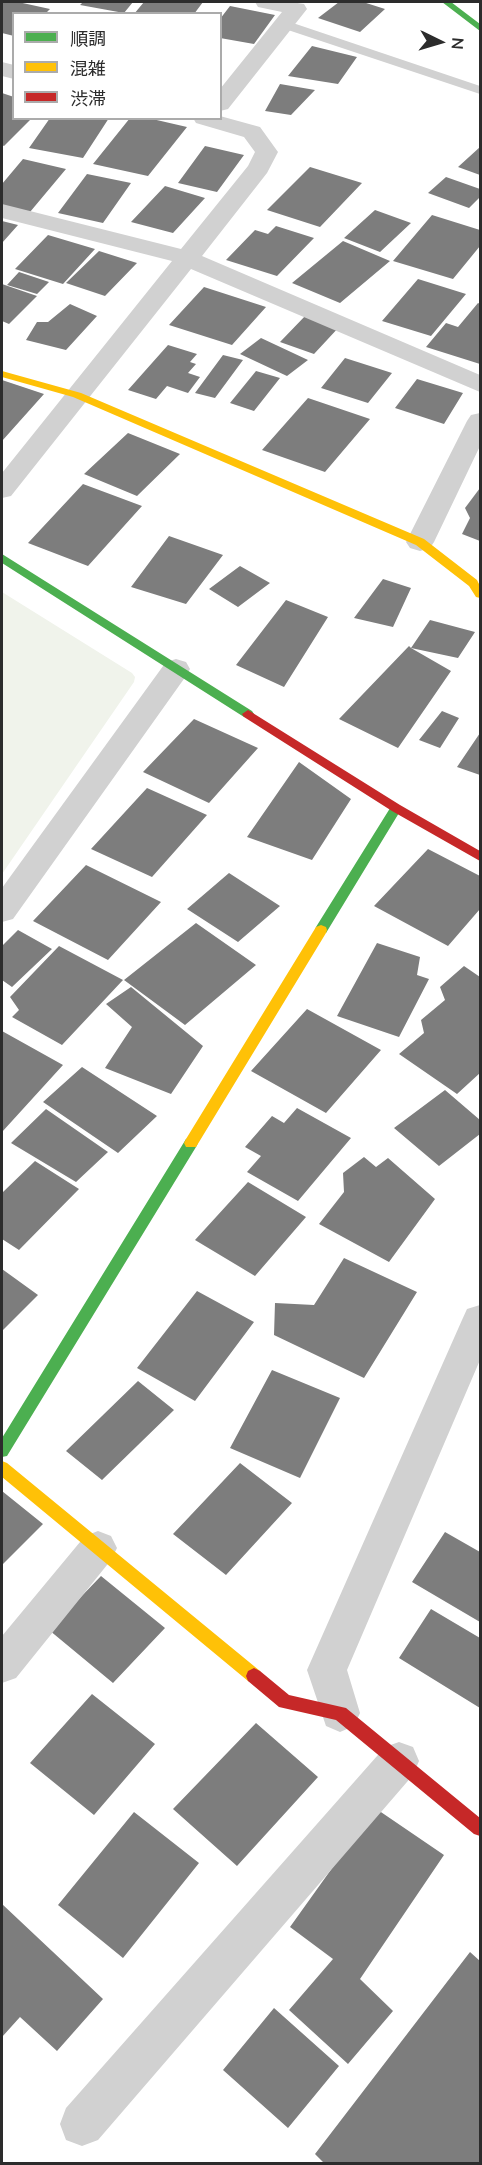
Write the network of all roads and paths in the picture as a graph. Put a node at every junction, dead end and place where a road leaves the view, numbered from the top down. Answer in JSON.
{"nodes":[{"id":1,"x":266,"y":2,"type":"edge"},
{"id":2,"x":446,"y":2,"type":"edge"},
{"id":3,"x":284,"y":24,"type":"junction"},
{"id":4,"x":480,"y":28,"type":"edge"},
{"id":5,"x":480,"y":90,"type":"edge"},
{"id":6,"x":222,"y":100,"type":"edge"},
{"id":7,"x":222,"y":120,"type":"edge"},
{"id":8,"x":2,"y":211,"type":"edge"},
{"id":9,"x":187,"y":258,"type":"junction"},
{"id":10,"x":2,"y":374,"type":"edge"},
{"id":11,"x":480,"y":384,"type":"edge"},
{"id":12,"x":77,"y":395,"type":"junction"},
{"id":13,"x":480,"y":421,"type":"edge"},
{"id":14,"x":2,"y":490,"type":"edge"},
{"id":15,"x":420,"y":542,"type":"junction"},
{"id":16,"x":2,"y":558,"type":"edge"},
{"id":17,"x":480,"y":594,"type":"edge"},
{"id":18,"x":176,"y":669,"type":"junction"},
{"id":19,"x":396,"y":808,"type":"junction"},
{"id":20,"x":480,"y":857,"type":"edge"},
{"id":21,"x":2,"y":911,"type":"edge"},
{"id":22,"x":480,"y":1320,"type":"edge"},
{"id":23,"x":2,"y":1451,"type":"edge"},
{"id":24,"x":2,"y":1468,"type":"edge"},
{"id":25,"x":98,"y":1548,"type":"junction"},
{"id":26,"x":2,"y":1665,"type":"edge"},
{"id":27,"x":340,"y":1713,"type":"junction"},
{"id":28,"x":399,"y":1761,"type":"junction"},
{"id":29,"x":480,"y":1828,"type":"edge"},
{"id":30,"x":82,"y":2124,"type":"dead end"}],
"edges":[{"from":1,"to":3,"type":"street"},
{"from":2,"to":4,"type":"main road"},
{"from":3,"to":5,"type":"lane"},
{"from":3,"to":6,"type":"street"},
{"from":7,"to":9,"type":"street"},
{"from":8,"to":9,"type":"street"},
{"from":9,"to":11,"type":"street"},
{"from":9,"to":12,"type":"street"},
{"from":10,"to":12,"type":"main road"},
{"from":12,"to":14,"type":"street"},
{"from":12,"to":15,"type":"main road"},
{"from":13,"to":15,"type":"street"},
{"from":15,"to":17,"type":"main road"},
{"from":16,"to":18,"type":"main road"},
{"from":18,"to":19,"type":"main road"},
{"from":18,"to":21,"type":"street"},
{"from":19,"to":20,"type":"main road"},
{"from":19,"to":23,"type":"main road"},
{"from":22,"to":27,"type":"street"},
{"from":24,"to":25,"type":"main road"},
{"from":25,"to":26,"type":"street"},
{"from":25,"to":27,"type":"main road"},
{"from":27,"to":28,"type":"main road"},
{"from":28,"to":29,"type":"main road"},
{"from":28,"to":30,"type":"street"}]}
